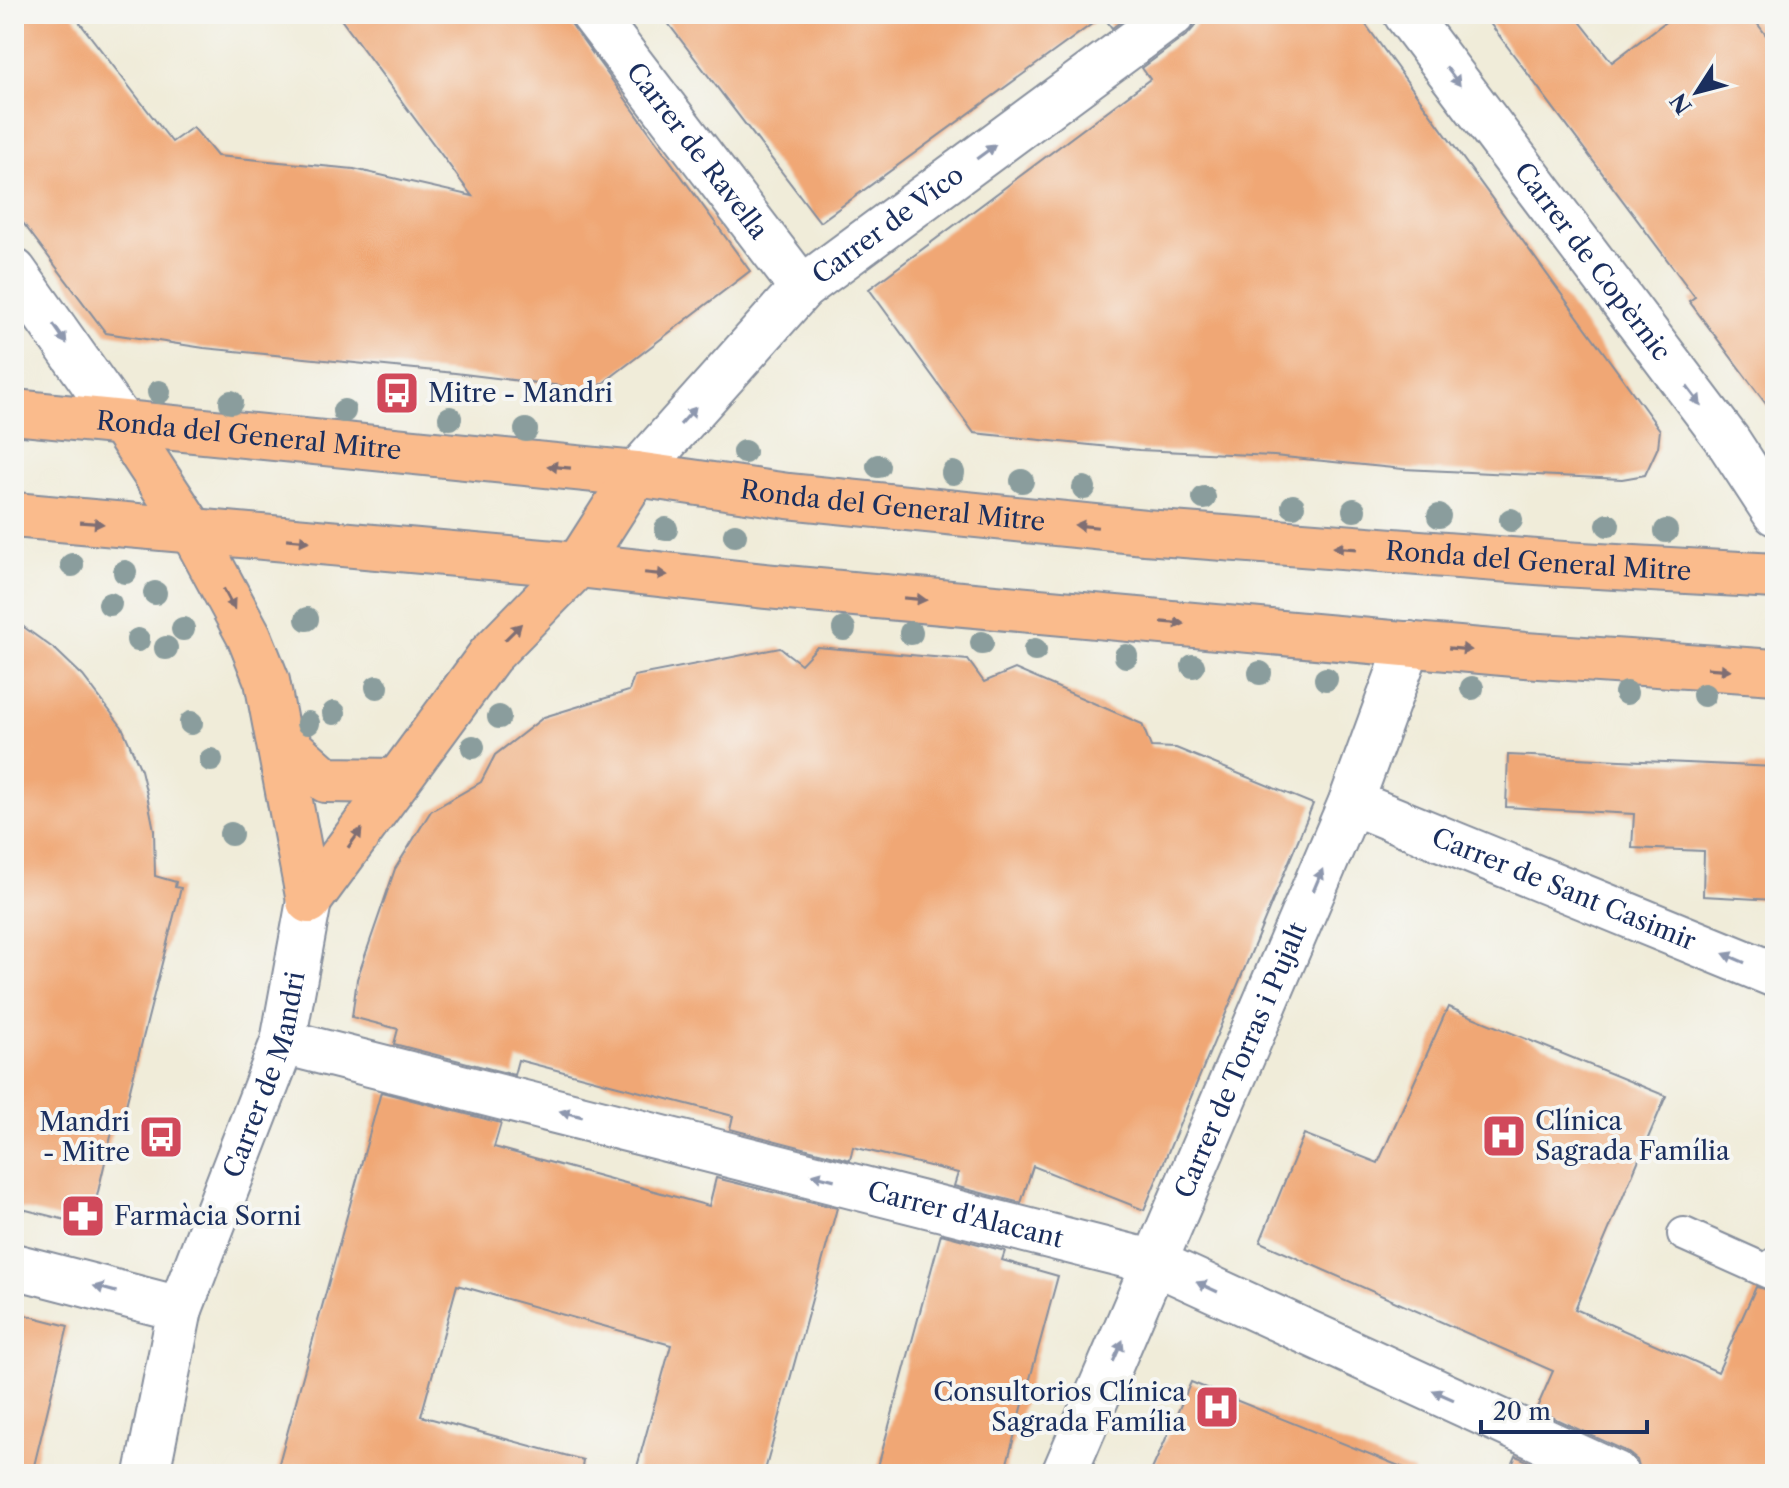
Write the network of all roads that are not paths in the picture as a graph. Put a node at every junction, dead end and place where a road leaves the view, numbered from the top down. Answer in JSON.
{"nodes":[{"id":1,"x":593,"y":14,"type":"edge"},
{"id":2,"x":1173,"y":14,"type":"edge"},
{"id":3,"x":1406,"y":14,"type":"edge"},
{"id":4,"x":14,"y":271,"type":"edge"},
{"id":5,"x":802,"y":288,"type":"junction"},
{"id":6,"x":14,"y":412,"type":"edge"},
{"id":7,"x":123,"y":425,"type":"junction"},
{"id":8,"x":636,"y":474,"type":"junction"},
{"id":9,"x":1775,"y":513,"type":"edge"},
{"id":10,"x":14,"y":515,"type":"edge"},
{"id":11,"x":192,"y":530,"type":"junction"},
{"id":12,"x":578,"y":565,"type":"junction"},
{"id":13,"x":1775,"y":576,"type":"edge"},
{"id":14,"x":1409,"y":644,"type":"junction"},
{"id":15,"x":1775,"y":672,"type":"edge"},
{"id":16,"x":279,"y":738,"type":"junction"},
{"id":17,"x":397,"y":781,"type":"junction"},
{"id":18,"x":1351,"y":802,"type":"junction"},
{"id":19,"x":309,"y":901,"type":"junction"},
{"id":20,"x":1775,"y":975,"type":"edge"},
{"id":21,"x":283,"y":1042,"type":"junction"},
{"id":22,"x":1684,"y":1234,"type":"dead end"},
{"id":23,"x":1156,"y":1263,"type":"junction"},
{"id":24,"x":1775,"y":1264,"type":"edge"},
{"id":25,"x":14,"y":1266,"type":"edge"},
{"id":26,"x":180,"y":1309,"type":"junction"},
{"id":27,"x":147,"y":1474,"type":"edge"},
{"id":28,"x":1064,"y":1474,"type":"edge"},
{"id":29,"x":1616,"y":1474,"type":"edge"}],
"edges":[{"from":1,"to":5,"type":"street","name":"Carrer de Ravella"},
{"from":5,"to":2,"type":"street","name":"Carrer de Vico","one_way":true},
{"from":3,"to":9,"type":"street","name":"Carrer de Copèrnic","one_way":true},
{"from":4,"to":7,"type":"street","one_way":true},
{"from":8,"to":5,"type":"street","name":"Carrer de Vico","one_way":true},
{"from":6,"to":7,"type":"main road","name":"Ronda del General Mitre"},
{"from":8,"to":7,"type":"main road","name":"Ronda del General Mitre","one_way":true},
{"from":7,"to":11,"type":"main road"},
{"from":8,"to":12,"type":"main road"},
{"from":13,"to":8,"type":"main road","name":"Ronda del General Mitre","one_way":true},
{"from":10,"to":11,"type":"main road","one_way":true},
{"from":11,"to":12,"type":"main road","one_way":true},
{"from":11,"to":16,"type":"main road","one_way":true},
{"from":12,"to":14,"type":"main road","one_way":true},
{"from":17,"to":12,"type":"main road","one_way":true},
{"from":14,"to":15,"type":"main road","one_way":true},
{"from":14,"to":18,"type":"street","name":"Carrer de Torras i Pujalt"},
{"from":16,"to":17,"type":"main road"},
{"from":16,"to":19,"type":"main road"},
{"from":19,"to":17,"type":"main road","one_way":true},
{"from":20,"to":18,"type":"street","name":"Carrer de Sant Casimir","one_way":true},
{"from":23,"to":18,"type":"street","name":"Carrer de Torras i Pujalt","one_way":true},
{"from":19,"to":21,"type":"street","name":"Carrer de Mandri"},
{"from":23,"to":21,"type":"street","name":"Carrer d'Alacant","one_way":true},
{"from":21,"to":26,"type":"street","name":"Carrer de Mandri"},
{"from":22,"to":24,"type":"lane"},
{"from":28,"to":23,"type":"street","name":"Carrer de Torras i Pujalt","one_way":true},
{"from":29,"to":23,"type":"street","name":"Carrer d'Alacant","one_way":true},
{"from":26,"to":25,"type":"street","one_way":true},
{"from":26,"to":27,"type":"street","name":"Carrer de Mandri"}]}
